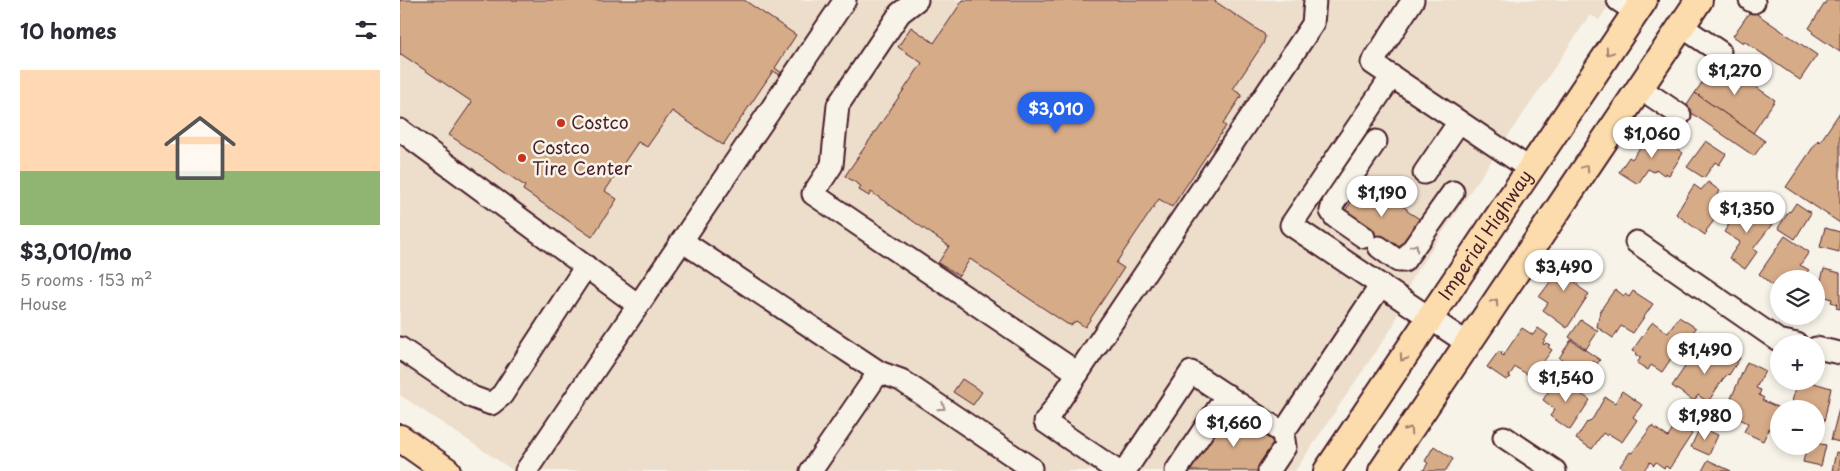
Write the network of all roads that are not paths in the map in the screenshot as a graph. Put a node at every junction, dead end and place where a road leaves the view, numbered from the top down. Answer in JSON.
{"nodes":[{"id":1,"x":845,"y":0,"type":"edge"},
{"id":2,"x":917,"y":0,"type":"edge"},
{"id":3,"x":1315,"y":0,"type":"edge"},
{"id":4,"x":1413,"y":0,"type":"edge"},
{"id":5,"x":1699,"y":0,"type":"edge"},
{"id":6,"x":1633,"y":4,"type":"edge"},
{"id":7,"x":1682,"y":26,"type":"junction"},
{"id":8,"x":1720,"y":52,"type":"dead end"},
{"id":9,"x":1392,"y":76,"type":"junction"},
{"id":10,"x":1640,"y":88,"type":"junction"},
{"id":11,"x":1680,"y":115,"type":"dead end"},
{"id":12,"x":1459,"y":122,"type":"junction"},
{"id":13,"x":400,"y":130,"type":"edge"},
{"id":14,"x":1376,"y":141,"type":"dead end"},
{"id":15,"x":1530,"y":169,"type":"junction"},
{"id":16,"x":1424,"y":173,"type":"dead end"},
{"id":17,"x":1453,"y":192,"type":"dead end"},
{"id":18,"x":682,"y":241,"type":"junction"},
{"id":19,"x":1636,"y":242,"type":"dead end"},
{"id":20,"x":586,"y":266,"type":"junction"},
{"id":21,"x":1381,"y":285,"type":"junction"},
{"id":22,"x":638,"y":305,"type":"junction"},
{"id":23,"x":1430,"y":318,"type":"junction"},
{"id":24,"x":1771,"y":335,"type":"edge"},
{"id":25,"x":1468,"y":343,"type":"junction"},
{"id":26,"x":400,"y":348,"type":"edge"},
{"id":27,"x":1825,"y":350,"type":"edge"},
{"id":28,"x":1840,"y":352,"type":"edge"},
{"id":29,"x":879,"y":372,"type":"junction"},
{"id":30,"x":1078,"y":373,"type":"junction"},
{"id":31,"x":1227,"y":395,"type":"junction"},
{"id":32,"x":1283,"y":433,"type":"junction"},
{"id":33,"x":1504,"y":437,"type":"dead end"},
{"id":34,"x":400,"y":438,"type":"edge"},
{"id":35,"x":1031,"y":468,"type":"dead end"},
{"id":36,"x":448,"y":471,"type":"edge"},
{"id":37,"x":526,"y":471,"type":"edge"},
{"id":38,"x":811,"y":471,"type":"edge"},
{"id":39,"x":1117,"y":471,"type":"edge"},
{"id":40,"x":1125,"y":471,"type":"edge"},
{"id":41,"x":1176,"y":471,"type":"edge"},
{"id":42,"x":1269,"y":471,"type":"edge"},
{"id":43,"x":1327,"y":471,"type":"edge"},
{"id":44,"x":1382,"y":471,"type":"edge"},
{"id":45,"x":1555,"y":471,"type":"edge"}],
"edges":[{"from":1,"to":18,"type":"street"},
{"from":2,"to":30,"type":"street"},
{"from":3,"to":30,"type":"street"},
{"from":4,"to":9,"type":"street"},
{"from":5,"to":7,"type":"main road"},
{"from":6,"to":15,"type":"main road","name":"Imperial Highway","one_way":true},
{"from":7,"to":8,"type":"street"},
{"from":7,"to":10,"type":"main road"},
{"from":9,"to":12,"type":"street"},
{"from":9,"to":21,"type":"street"},
{"from":10,"to":11,"type":"street"},
{"from":25,"to":10,"type":"main road","one_way":true},
{"from":12,"to":15,"type":"street"},
{"from":12,"to":16,"type":"street"},
{"from":13,"to":20,"type":"street"},
{"from":14,"to":17,"type":"street","one_way":true},
{"from":15,"to":23,"type":"main road","name":"Imperial Highway"},
{"from":18,"to":22,"type":"street"},
{"from":18,"to":29,"type":"street"},
{"from":19,"to":24,"type":"street"},
{"from":20,"to":22,"type":"street"},
{"from":20,"to":26,"type":"street"},
{"from":21,"to":23,"type":"street"},
{"from":21,"to":32,"type":"street"},
{"from":22,"to":37,"type":"street"},
{"from":23,"to":25,"type":"street"},
{"from":23,"to":43,"type":"main road","name":"Imperial Highway","one_way":true},
{"from":44,"to":25,"type":"main road","one_way":true},
{"from":27,"to":28,"type":"street"},
{"from":29,"to":35,"type":"street","one_way":true},
{"from":29,"to":38,"type":"street"},
{"from":30,"to":39,"type":"street"},
{"from":31,"to":32,"type":"street"},
{"from":31,"to":40,"type":"street"},
{"from":31,"to":41,"type":"street"},
{"from":32,"to":42,"type":"street"},
{"from":33,"to":45,"type":"street"},
{"from":34,"to":36,"type":"main road"}]}
